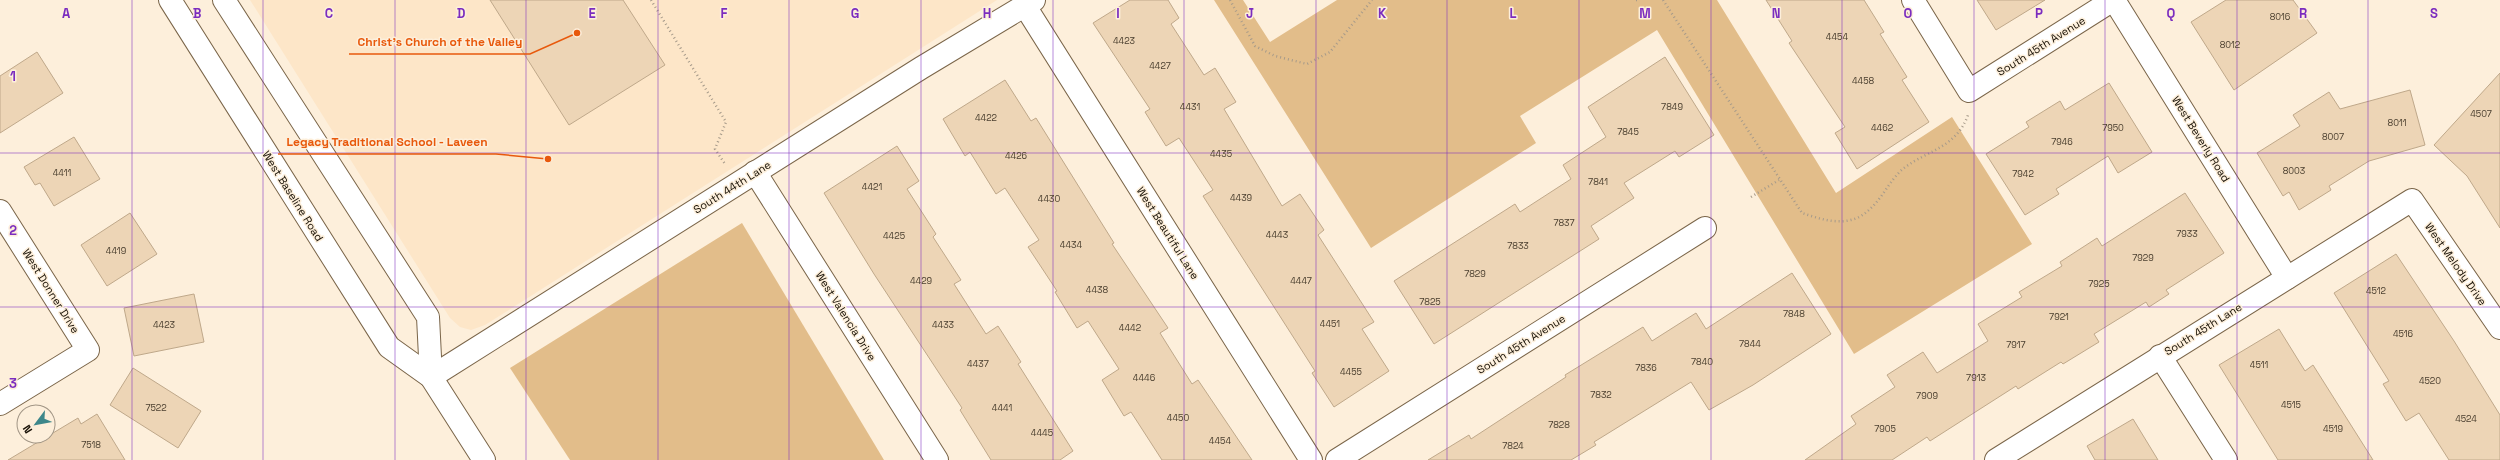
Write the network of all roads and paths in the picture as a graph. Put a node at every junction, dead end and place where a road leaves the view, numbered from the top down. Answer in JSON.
{"nodes":[{"id":1,"x":170,"y":0,"type":"edge"},
{"id":2,"x":224,"y":0,"type":"edge"},
{"id":3,"x":651,"y":0,"type":"edge"},
{"id":4,"x":1230,"y":0,"type":"edge"},
{"id":5,"x":1372,"y":0,"type":"edge"},
{"id":6,"x":1663,"y":0,"type":"edge"},
{"id":7,"x":1913,"y":0,"type":"edge"},
{"id":8,"x":2114,"y":0,"type":"edge"},
{"id":9,"x":1030,"y":3,"type":"edge"},
{"id":10,"x":1970,"y":100,"type":"junction"},
{"id":11,"x":725,"y":165,"type":"dead end"},
{"id":12,"x":755,"y":172,"type":"junction"},
{"id":13,"x":1779,"y":180,"type":"junction"},
{"id":14,"x":1751,"y":197,"type":"dead end"},
{"id":15,"x":2412,"y":200,"type":"joint"},
{"id":16,"x":0,"y":211,"type":"edge"},
{"id":17,"x":1705,"y":228,"type":"dead end"},
{"id":18,"x":2287,"y":278,"type":"junction"},
{"id":19,"x":2500,"y":328,"type":"edge"},
{"id":20,"x":2160,"y":356,"type":"junction"},
{"id":21,"x":431,"y":377,"type":"junction"},
{"id":22,"x":0,"y":404,"type":"edge"},
{"id":23,"x":484,"y":460,"type":"edge"},
{"id":24,"x":936,"y":460,"type":"edge"},
{"id":25,"x":1311,"y":460,"type":"edge"},
{"id":26,"x":1337,"y":460,"type":"edge"},
{"id":27,"x":1996,"y":460,"type":"edge"},
{"id":28,"x":2226,"y":460,"type":"edge"}],
"edges":[{"from":1,"to":21,"type":"street","name":"West Baseline Road"},
{"from":2,"to":21,"type":"street","name":"West Baseline Road"},
{"from":3,"to":11,"type":"path"},
{"from":4,"to":5,"type":"path"},
{"from":6,"to":13,"type":"path"},
{"from":7,"to":10,"type":"street"},
{"from":8,"to":10,"type":"street","name":"South 45th Avenue"},
{"from":8,"to":18,"type":"street","name":"West Beverly Road"},
{"from":9,"to":12,"type":"street","name":"South 44th Lane"},
{"from":9,"to":25,"type":"street","name":"West Beautiful Lane"},
{"from":10,"to":13,"type":"path"},
{"from":12,"to":21,"type":"street","name":"South 44th Lane"},
{"from":12,"to":24,"type":"street","name":"West Valencia Drive"},
{"from":13,"to":14,"type":"path"},
{"from":15,"to":18,"type":"street","name":"South 45th Lane"},
{"from":15,"to":19,"type":"street","name":"West Melody Drive"},
{"from":16,"to":22,"type":"street","name":"West Donner Drive"},
{"from":17,"to":26,"type":"street","name":"South 45th Avenue"},
{"from":18,"to":20,"type":"street","name":"South 45th Lane"},
{"from":20,"to":27,"type":"street","name":"South 45th Lane"},
{"from":20,"to":28,"type":"street"},
{"from":21,"to":23,"type":"street","name":"West Baseline Road"}]}
